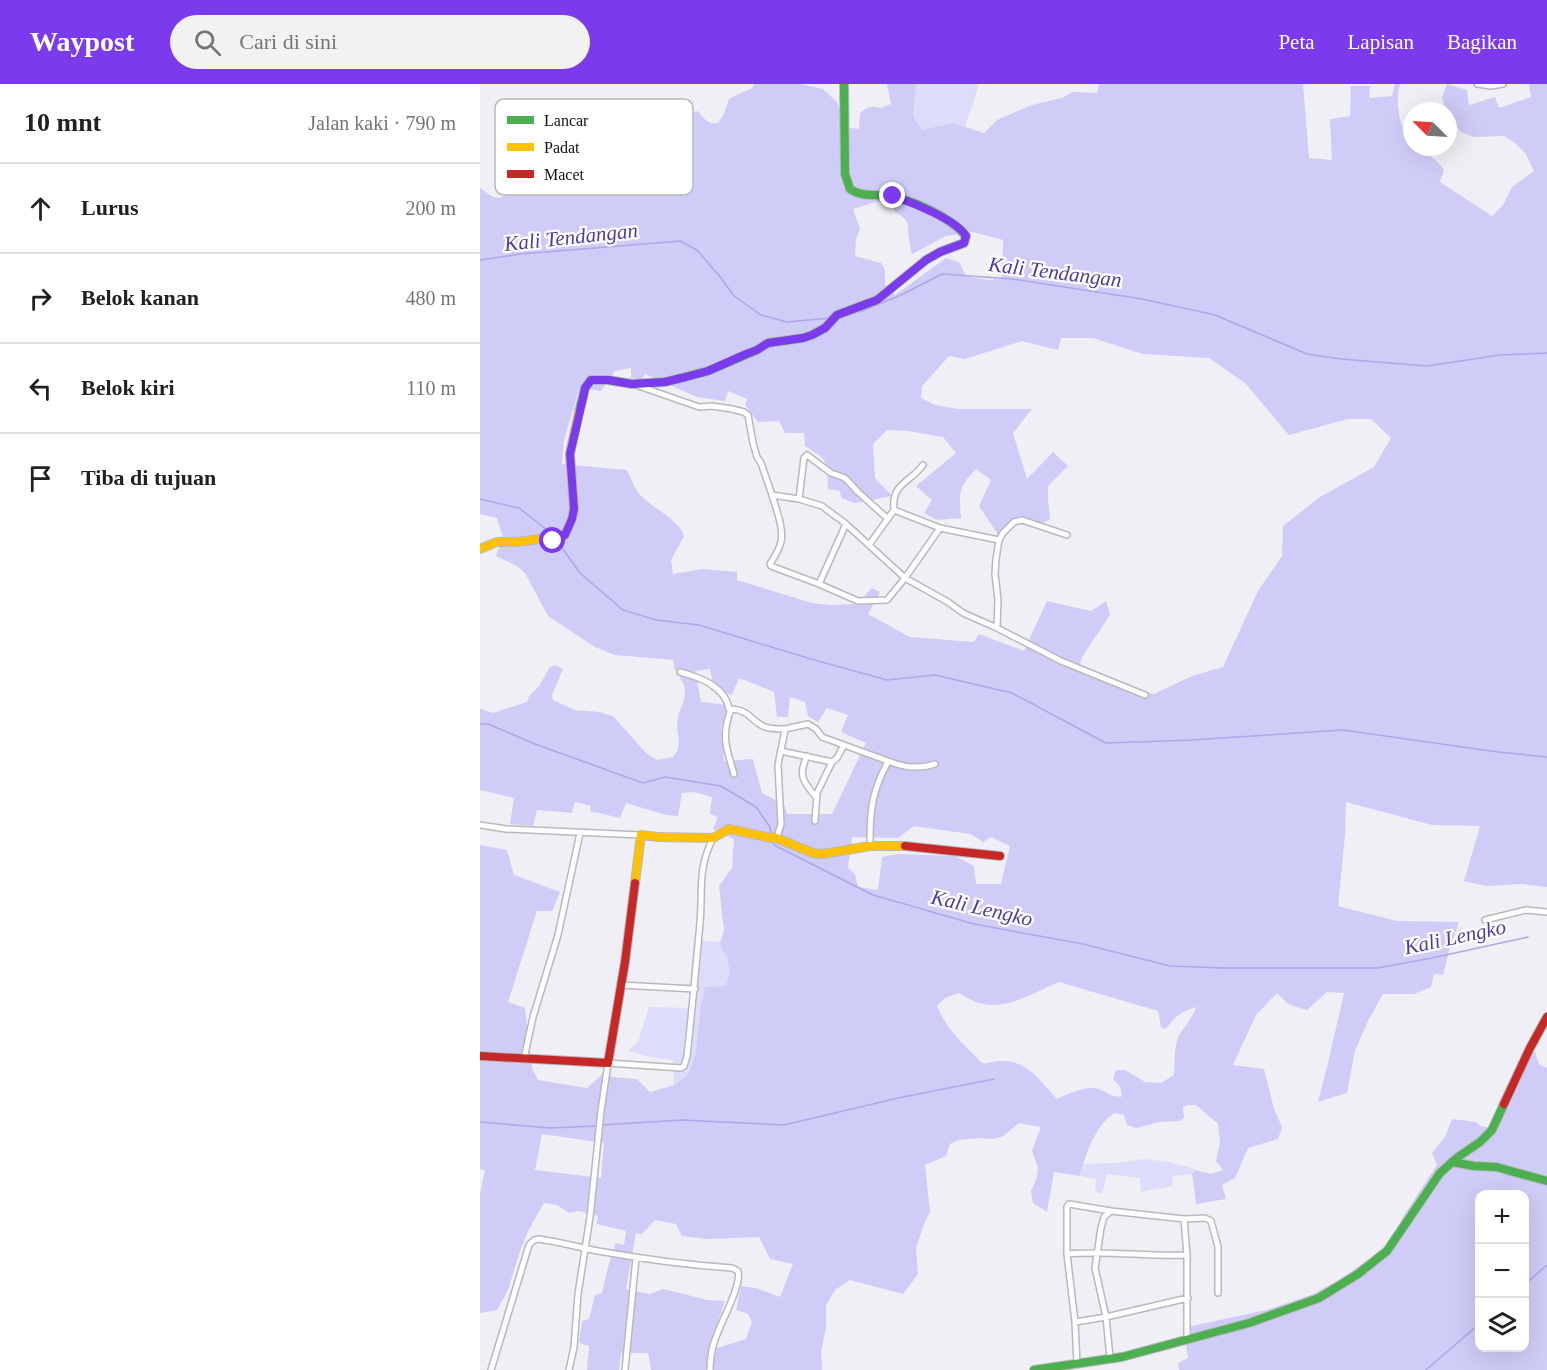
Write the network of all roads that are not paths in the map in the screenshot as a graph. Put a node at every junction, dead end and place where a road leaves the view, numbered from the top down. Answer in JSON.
{"nodes":[{"id":1,"x":844,"y":84,"type":"edge"},
{"id":2,"x":1477,"y":84,"type":"edge"},
{"id":3,"x":1503,"y":84,"type":"edge"},
{"id":4,"x":1486,"y":85,"type":"edge"},
{"id":5,"x":632,"y":384,"type":"junction"},
{"id":6,"x":923,"y":465,"type":"dead end"},
{"id":7,"x":772,"y":495,"type":"junction"},
{"id":8,"x":799,"y":499,"type":"junction"},
{"id":9,"x":894,"y":510,"type":"junction"},
{"id":10,"x":888,"y":519,"type":"junction"},
{"id":11,"x":846,"y":524,"type":"junction"},
{"id":12,"x":940,"y":528,"type":"junction"},
{"id":13,"x":1067,"y":535,"type":"dead end"},
{"id":14,"x":999,"y":540,"type":"junction"},
{"id":15,"x":869,"y":545,"type":"junction"},
{"id":16,"x":480,"y":549,"type":"edge"},
{"id":17,"x":905,"y":579,"type":"junction"},
{"id":18,"x":819,"y":584,"type":"junction"},
{"id":19,"x":997,"y":628,"type":"junction"},
{"id":20,"x":680,"y":672,"type":"dead end"},
{"id":21,"x":1146,"y":695,"type":"dead end"},
{"id":22,"x":731,"y":709,"type":"junction"},
{"id":23,"x":785,"y":729,"type":"junction"},
{"id":24,"x":844,"y":745,"type":"junction"},
{"id":25,"x":781,"y":751,"type":"junction"},
{"id":26,"x":807,"y":756,"type":"junction"},
{"id":27,"x":888,"y":761,"type":"junction"},
{"id":28,"x":832,"y":762,"type":"junction"},
{"id":29,"x":935,"y":764,"type":"dead end"},
{"id":30,"x":734,"y":774,"type":"dead end"},
{"id":31,"x":816,"y":797,"type":"junction"},
{"id":32,"x":815,"y":821,"type":"dead end"},
{"id":33,"x":480,"y":825,"type":"edge"},
{"id":34,"x":580,"y":832,"type":"junction"},
{"id":35,"x":641,"y":835,"type":"junction"},
{"id":36,"x":713,"y":838,"type":"junction"},
{"id":37,"x":773,"y":838,"type":"junction"},
{"id":38,"x":870,"y":846,"type":"junction"},
{"id":39,"x":1000,"y":856,"type":"dead end"},
{"id":40,"x":1547,"y":912,"type":"edge"},
{"id":41,"x":1485,"y":920,"type":"dead end"},
{"id":42,"x":620,"y":985,"type":"junction"},
{"id":43,"x":694,"y":990,"type":"junction"},
{"id":44,"x":1547,"y":1017,"type":"edge"},
{"id":45,"x":480,"y":1056,"type":"edge"},
{"id":46,"x":524,"y":1059,"type":"junction"},
{"id":47,"x":608,"y":1063,"type":"junction"},
{"id":48,"x":1452,"y":1162,"type":"junction"},
{"id":49,"x":1547,"y":1181,"type":"edge"},
{"id":50,"x":1110,"y":1211,"type":"junction"},
{"id":51,"x":1184,"y":1219,"type":"junction"},
{"id":52,"x":585,"y":1249,"type":"junction"},
{"id":53,"x":1097,"y":1252,"type":"junction"},
{"id":54,"x":1067,"y":1254,"type":"junction"},
{"id":55,"x":1187,"y":1255,"type":"junction"},
{"id":56,"x":636,"y":1258,"type":"junction"},
{"id":57,"x":1218,"y":1293,"type":"dead end"},
{"id":58,"x":1188,"y":1298,"type":"junction"},
{"id":59,"x":1106,"y":1317,"type":"junction"},
{"id":60,"x":1075,"y":1322,"type":"junction"},
{"id":61,"x":1187,"y":1340,"type":"junction"},
{"id":62,"x":1110,"y":1358,"type":"junction"},
{"id":63,"x":1077,"y":1364,"type":"junction"},
{"id":64,"x":491,"y":1370,"type":"edge"},
{"id":65,"x":569,"y":1370,"type":"edge"},
{"id":66,"x":625,"y":1370,"type":"edge"},
{"id":67,"x":710,"y":1370,"type":"edge"},
{"id":68,"x":1034,"y":1370,"type":"edge"}],
"edges":[{"from":1,"to":5,"type":"street"},
{"from":2,"to":4,"type":"street"},
{"from":3,"to":4,"type":"street"},
{"from":5,"to":7,"type":"street"},
{"from":5,"to":16,"type":"street"},
{"from":6,"to":9,"type":"street"},
{"from":7,"to":8,"type":"street"},
{"from":7,"to":18,"type":"street"},
{"from":8,"to":10,"type":"street"},
{"from":8,"to":11,"type":"street"},
{"from":9,"to":10,"type":"street"},
{"from":9,"to":12,"type":"street"},
{"from":10,"to":15,"type":"street"},
{"from":11,"to":15,"type":"street"},
{"from":11,"to":18,"type":"street"},
{"from":12,"to":14,"type":"street"},
{"from":12,"to":17,"type":"street"},
{"from":13,"to":14,"type":"street"},
{"from":14,"to":19,"type":"street"},
{"from":15,"to":17,"type":"street"},
{"from":17,"to":18,"type":"street"},
{"from":17,"to":19,"type":"street"},
{"from":19,"to":21,"type":"street"},
{"from":20,"to":22,"type":"street"},
{"from":22,"to":23,"type":"street"},
{"from":22,"to":30,"type":"street"},
{"from":23,"to":24,"type":"street"},
{"from":23,"to":25,"type":"street"},
{"from":24,"to":27,"type":"street"},
{"from":24,"to":28,"type":"street"},
{"from":25,"to":26,"type":"street"},
{"from":25,"to":37,"type":"street"},
{"from":26,"to":28,"type":"street"},
{"from":26,"to":31,"type":"street"},
{"from":27,"to":29,"type":"street"},
{"from":27,"to":38,"type":"street"},
{"from":28,"to":31,"type":"street"},
{"from":31,"to":32,"type":"street"},
{"from":33,"to":34,"type":"street"},
{"from":34,"to":35,"type":"street"},
{"from":34,"to":46,"type":"street"},
{"from":35,"to":36,"type":"street"},
{"from":35,"to":42,"type":"street"},
{"from":36,"to":37,"type":"street"},
{"from":36,"to":43,"type":"street"},
{"from":37,"to":38,"type":"street"},
{"from":38,"to":39,"type":"street"},
{"from":40,"to":41,"type":"street"},
{"from":42,"to":43,"type":"street"},
{"from":42,"to":47,"type":"street"},
{"from":43,"to":47,"type":"street"},
{"from":44,"to":48,"type":"street"},
{"from":45,"to":46,"type":"street"},
{"from":46,"to":47,"type":"street"},
{"from":47,"to":52,"type":"street"},
{"from":48,"to":49,"type":"street"},
{"from":48,"to":61,"type":"street"},
{"from":50,"to":51,"type":"street"},
{"from":50,"to":53,"type":"street"},
{"from":50,"to":54,"type":"street"},
{"from":51,"to":55,"type":"street"},
{"from":51,"to":57,"type":"street"},
{"from":52,"to":56,"type":"street"},
{"from":52,"to":64,"type":"street"},
{"from":52,"to":65,"type":"street"},
{"from":53,"to":54,"type":"street"},
{"from":53,"to":55,"type":"street"},
{"from":53,"to":59,"type":"street"},
{"from":54,"to":60,"type":"street"},
{"from":55,"to":58,"type":"street"},
{"from":56,"to":66,"type":"street"},
{"from":56,"to":67,"type":"street"},
{"from":58,"to":59,"type":"street"},
{"from":58,"to":61,"type":"street"},
{"from":59,"to":60,"type":"street"},
{"from":59,"to":62,"type":"street"},
{"from":60,"to":63,"type":"street"},
{"from":61,"to":62,"type":"street"},
{"from":62,"to":63,"type":"street"},
{"from":63,"to":68,"type":"street"}]}
